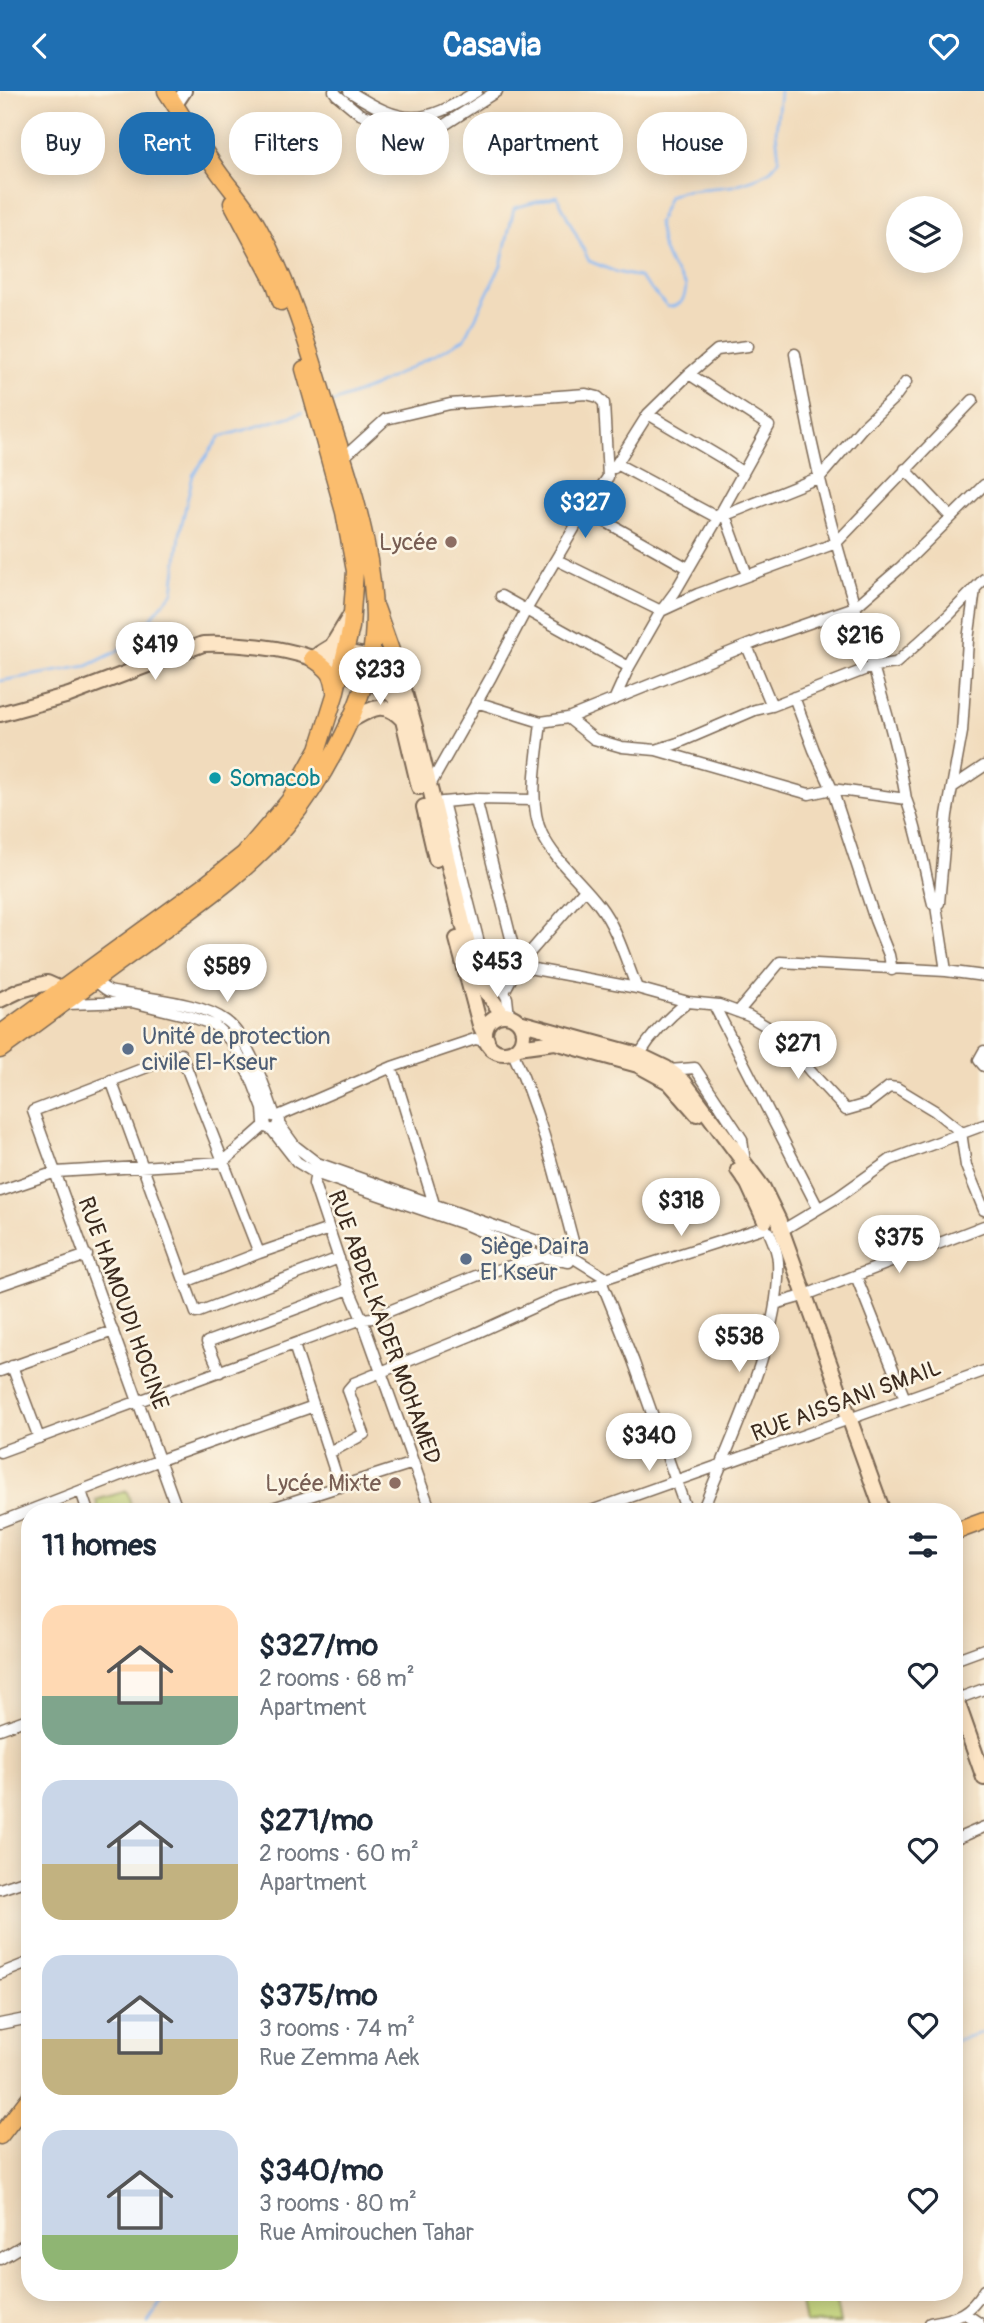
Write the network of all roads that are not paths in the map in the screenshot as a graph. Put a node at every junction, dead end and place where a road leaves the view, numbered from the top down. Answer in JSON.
{"nodes":[{"id":1,"x":166,"y":91,"type":"edge"},
{"id":2,"x":185,"y":91,"type":"edge"},
{"id":3,"x":334,"y":91,"type":"edge"},
{"id":4,"x":349,"y":91,"type":"edge"},
{"id":5,"x":477,"y":91,"type":"edge"},
{"id":6,"x":497,"y":91,"type":"edge"},
{"id":7,"x":175,"y":106,"type":"junction"},
{"id":8,"x":218,"y":172,"type":"junction"},
{"id":9,"x":748,"y":346,"type":"dead end"},
{"id":10,"x":794,"y":354,"type":"dead end"},
{"id":11,"x":690,"y":374,"type":"junction"},
{"id":12,"x":906,"y":382,"type":"dead end"},
{"id":13,"x":973,"y":400,"type":"dead end"},
{"id":14,"x":648,"y":414,"type":"junction"},
{"id":15,"x":343,"y":458,"type":"junction"},
{"id":16,"x":617,"y":464,"type":"junction"},
{"id":17,"x":905,"y":469,"type":"junction"},
{"id":18,"x":742,"y":473,"type":"junction"},
{"id":19,"x":608,"y":477,"type":"junction"},
{"id":20,"x":820,"y":477,"type":"junction"},
{"id":21,"x":984,"y":485,"type":"edge"},
{"id":22,"x":585,"y":510,"type":"junction"},
{"id":23,"x":721,"y":517,"type":"junction"},
{"id":24,"x":951,"y":517,"type":"junction"},
{"id":25,"x":836,"y":543,"type":"junction"},
{"id":26,"x":557,"y":560,"type":"junction"},
{"id":27,"x":688,"y":568,"type":"junction"},
{"id":28,"x":747,"y":575,"type":"junction"},
{"id":29,"x":984,"y":579,"type":"edge"},
{"id":30,"x":975,"y":589,"type":"junction"},
{"id":31,"x":501,"y":596,"type":"dead end"},
{"id":32,"x":373,"y":598,"type":"junction"},
{"id":33,"x":855,"y":607,"type":"junction"},
{"id":34,"x":526,"y":610,"type":"junction"},
{"id":35,"x":662,"y":611,"type":"junction"},
{"id":36,"x":353,"y":612,"type":"junction"},
{"id":37,"x":747,"y":646,"type":"junction"},
{"id":38,"x":345,"y":652,"type":"junction"},
{"id":39,"x":312,"y":657,"type":"junction"},
{"id":40,"x":371,"y":657,"type":"junction"},
{"id":41,"x":874,"y":666,"type":"junction"},
{"id":42,"x":629,"y":667,"type":"junction"},
{"id":43,"x":340,"y":671,"type":"junction"},
{"id":44,"x":401,"y":679,"type":"junction"},
{"id":45,"x":365,"y":681,"type":"junction"},
{"id":46,"x":335,"y":695,"type":"junction"},
{"id":47,"x":794,"y":697,"type":"junction"},
{"id":48,"x":615,"y":698,"type":"junction"},
{"id":49,"x":476,"y":702,"type":"junction"},
{"id":50,"x":772,"y":706,"type":"junction"},
{"id":51,"x":0,"y":714,"type":"edge"},
{"id":52,"x":568,"y":718,"type":"junction"},
{"id":53,"x":348,"y":722,"type":"junction"},
{"id":54,"x":541,"y":722,"type":"junction"},
{"id":55,"x":404,"y":724,"type":"junction"},
{"id":56,"x":656,"y":750,"type":"junction"},
{"id":57,"x":984,"y":766,"type":"edge"},
{"id":58,"x":954,"y":786,"type":"junction"},
{"id":59,"x":429,"y":787,"type":"junction"},
{"id":60,"x":832,"y":789,"type":"junction"},
{"id":61,"x":477,"y":799,"type":"junction"},
{"id":62,"x":906,"y":799,"type":"junction"},
{"id":63,"x":534,"y":800,"type":"junction"},
{"id":64,"x":438,"y":803,"type":"junction"},
{"id":65,"x":585,"y":889,"type":"junction"},
{"id":66,"x":936,"y":906,"type":"junction"},
{"id":67,"x":518,"y":965,"type":"junction"},
{"id":68,"x":892,"y":970,"type":"junction"},
{"id":69,"x":946,"y":971,"type":"junction"},
{"id":70,"x":984,"y":976,"type":"edge"},
{"id":71,"x":95,"y":979,"type":"junction"},
{"id":72,"x":637,"y":988,"type":"junction"},
{"id":73,"x":504,"y":992,"type":"junction"},
{"id":74,"x":60,"y":999,"type":"junction"},
{"id":75,"x":0,"y":1000,"type":"edge"},
{"id":76,"x":688,"y":1002,"type":"junction"},
{"id":77,"x":714,"y":1005,"type":"junction"},
{"id":78,"x":738,"y":1012,"type":"junction"},
{"id":79,"x":510,"y":1018,"type":"junction"},
{"id":80,"x":0,"y":1034,"type":"edge"},
{"id":81,"x":487,"y":1041,"type":"junction"},
{"id":82,"x":515,"y":1049,"type":"junction"},
{"id":83,"x":0,"y":1050,"type":"edge"},
{"id":84,"x":984,"y":1051,"type":"edge"},
{"id":85,"x":639,"y":1055,"type":"junction"},
{"id":86,"x":984,"y":1066,"type":"edge"},
{"id":87,"x":392,"y":1067,"type":"junction"},
{"id":88,"x":111,"y":1080,"type":"junction"},
{"id":89,"x":272,"y":1122,"type":"junction"},
{"id":90,"x":984,"y":1125,"type":"edge"},
{"id":91,"x":961,"y":1132,"type":"junction"},
{"id":92,"x":223,"y":1162,"type":"junction"},
{"id":93,"x":143,"y":1167,"type":"junction"},
{"id":94,"x":316,"y":1168,"type":"junction"},
{"id":95,"x":56,"y":1172,"type":"junction"},
{"id":96,"x":0,"y":1191,"type":"edge"},
{"id":97,"x":434,"y":1204,"type":"junction"},
{"id":98,"x":818,"y":1208,"type":"junction"},
{"id":99,"x":984,"y":1210,"type":"edge"},
{"id":100,"x":984,"y":1226,"type":"edge"},
{"id":101,"x":774,"y":1227,"type":"junction"},
{"id":102,"x":329,"y":1229,"type":"junction"},
{"id":103,"x":259,"y":1253,"type":"junction"},
{"id":104,"x":87,"y":1255,"type":"junction"},
{"id":105,"x":541,"y":1257,"type":"junction"},
{"id":106,"x":339,"y":1258,"type":"junction"},
{"id":107,"x":572,"y":1259,"type":"junction"},
{"id":108,"x":856,"y":1276,"type":"junction"},
{"id":109,"x":604,"y":1280,"type":"junction"},
{"id":110,"x":185,"y":1282,"type":"junction"},
{"id":111,"x":0,"y":1286,"type":"edge"},
{"id":112,"x":349,"y":1289,"type":"junction"},
{"id":113,"x":803,"y":1296,"type":"junction"},
{"id":114,"x":775,"y":1304,"type":"junction"},
{"id":115,"x":362,"y":1319,"type":"junction"},
{"id":116,"x":113,"y":1331,"type":"junction"},
{"id":117,"x":294,"y":1345,"type":"junction"},
{"id":118,"x":12,"y":1366,"type":"junction"},
{"id":119,"x":984,"y":1370,"type":"edge"},
{"id":120,"x":0,"y":1371,"type":"edge"},
{"id":121,"x":220,"y":1372,"type":"junction"},
{"id":122,"x":380,"y":1372,"type":"junction"},
{"id":123,"x":905,"y":1399,"type":"junction"},
{"id":124,"x":139,"y":1402,"type":"junction"},
{"id":125,"x":314,"y":1406,"type":"junction"},
{"id":126,"x":850,"y":1420,"type":"junction"},
{"id":127,"x":39,"y":1438,"type":"junction"},
{"id":128,"x":0,"y":1452,"type":"edge"},
{"id":129,"x":329,"y":1453,"type":"junction"},
{"id":130,"x":160,"y":1460,"type":"junction"},
{"id":131,"x":413,"y":1463,"type":"junction"},
{"id":132,"x":720,"y":1464,"type":"junction"},
{"id":133,"x":675,"y":1480,"type":"junction"},
{"id":134,"x":340,"y":1487,"type":"junction"},
{"id":135,"x":80,"y":1491,"type":"junction"},
{"id":136,"x":48,"y":1503,"type":"edge"},
{"id":137,"x":85,"y":1503,"type":"edge"},
{"id":138,"x":175,"y":1503,"type":"edge"},
{"id":139,"x":289,"y":1503,"type":"edge"},
{"id":140,"x":428,"y":1503,"type":"edge"},
{"id":141,"x":618,"y":1503,"type":"edge"},
{"id":142,"x":684,"y":1503,"type":"edge"},
{"id":143,"x":705,"y":1503,"type":"edge"},
{"id":144,"x":880,"y":1503,"type":"edge"},
{"id":145,"x":21,"y":1513,"type":"edge"},
{"id":146,"x":0,"y":1521,"type":"edge"},
{"id":147,"x":984,"y":1521,"type":"edge"},
{"id":148,"x":963,"y":1529,"type":"edge"},
{"id":149,"x":984,"y":1649,"type":"edge"},
{"id":150,"x":963,"y":1657,"type":"edge"},
{"id":151,"x":984,"y":1689,"type":"edge"},
{"id":152,"x":963,"y":1695,"type":"edge"},
{"id":153,"x":963,"y":1719,"type":"edge"},
{"id":154,"x":21,"y":1722,"type":"edge"},
{"id":155,"x":0,"y":1729,"type":"edge"},
{"id":156,"x":984,"y":1778,"type":"edge"},
{"id":157,"x":984,"y":1827,"type":"edge"},
{"id":158,"x":963,"y":1836,"type":"edge"},
{"id":159,"x":21,"y":1882,"type":"edge"},
{"id":160,"x":0,"y":1889,"type":"edge"},
{"id":161,"x":21,"y":1966,"type":"edge"},
{"id":162,"x":0,"y":1974,"type":"edge"},
{"id":163,"x":21,"y":2020,"type":"edge"},
{"id":164,"x":0,"y":2024,"type":"edge"},
{"id":165,"x":21,"y":2109,"type":"edge"},
{"id":166,"x":0,"y":2136,"type":"edge"},
{"id":167,"x":21,"y":2246,"type":"edge"},
{"id":168,"x":4,"y":2256,"type":"edge"},
{"id":169,"x":984,"y":2290,"type":"edge"},
{"id":170,"x":964,"y":2313,"type":"junction"},
{"id":171,"x":935,"y":2322,"type":"edge"},
{"id":172,"x":979,"y":2323,"type":"edge"}],
"edges":[{"from":1,"to":7,"type":"main road"},
{"from":2,"to":7,"type":"street"},
{"from":3,"to":6,"type":"street"},
{"from":4,"to":5,"type":"street"},
{"from":7,"to":8,"type":"main road"},
{"from":8,"to":15,"type":"main road"},
{"from":8,"to":36,"type":"main road"},
{"from":9,"to":11,"type":"street"},
{"from":10,"to":20,"type":"street"},
{"from":11,"to":14,"type":"street"},
{"from":11,"to":18,"type":"street"},
{"from":12,"to":20,"type":"street"},
{"from":13,"to":17,"type":"street"},
{"from":14,"to":16,"type":"street"},
{"from":14,"to":18,"type":"street"},
{"from":15,"to":19,"type":"street"},
{"from":15,"to":32,"type":"main road"},
{"from":16,"to":19,"type":"street"},
{"from":16,"to":23,"type":"street"},
{"from":17,"to":24,"type":"street"},
{"from":17,"to":25,"type":"street"},
{"from":18,"to":23,"type":"street"},
{"from":19,"to":22,"type":"street"},
{"from":20,"to":23,"type":"street"},
{"from":20,"to":25,"type":"street"},
{"from":21,"to":24,"type":"street"},
{"from":22,"to":26,"type":"street"},
{"from":22,"to":27,"type":"street"},
{"from":23,"to":27,"type":"street"},
{"from":23,"to":28,"type":"street"},
{"from":24,"to":33,"type":"street"},
{"from":25,"to":28,"type":"street"},
{"from":25,"to":33,"type":"street"},
{"from":26,"to":34,"type":"street"},
{"from":26,"to":35,"type":"street"},
{"from":27,"to":35,"type":"street"},
{"from":28,"to":35,"type":"street"},
{"from":29,"to":30,"type":"street"},
{"from":30,"to":41,"type":"street"},
{"from":30,"to":58,"type":"street"},
{"from":31,"to":34,"type":"street"},
{"from":32,"to":40,"type":"main road"},
{"from":32,"to":44,"type":"main road"},
{"from":33,"to":37,"type":"street"},
{"from":33,"to":41,"type":"street"},
{"from":34,"to":42,"type":"street"},
{"from":34,"to":49,"type":"street"},
{"from":35,"to":42,"type":"street"},
{"from":36,"to":38,"type":"main road"},
{"from":36,"to":39,"type":"main road"},
{"from":37,"to":48,"type":"street"},
{"from":37,"to":50,"type":"street"},
{"from":38,"to":39,"type":"main road"},
{"from":38,"to":40,"type":"main road"},
{"from":38,"to":43,"type":"main road"},
{"from":39,"to":43,"type":"main road"},
{"from":39,"to":46,"type":"main road"},
{"from":39,"to":51,"type":"main road"},
{"from":40,"to":44,"type":"main road"},
{"from":40,"to":45,"type":"main road"},
{"from":41,"to":47,"type":"street"},
{"from":41,"to":62,"type":"street"},
{"from":42,"to":48,"type":"street"},
{"from":43,"to":45,"type":"main road"},
{"from":43,"to":46,"type":"main road"},
{"from":44,"to":59,"type":"main road"},
{"from":45,"to":53,"type":"main road"},
{"from":45,"to":55,"type":"main road"},
{"from":46,"to":74,"type":"main road"},
{"from":47,"to":50,"type":"street"},
{"from":47,"to":60,"type":"street"},
{"from":48,"to":52,"type":"street"},
{"from":49,"to":54,"type":"street"},
{"from":49,"to":59,"type":"street"},
{"from":50,"to":56,"type":"street"},
{"from":52,"to":54,"type":"street"},
{"from":52,"to":56,"type":"street"},
{"from":53,"to":55,"type":"main road"},
{"from":53,"to":71,"type":"main road"},
{"from":54,"to":63,"type":"street"},
{"from":55,"to":81,"type":"main road"},
{"from":56,"to":60,"type":"street"},
{"from":57,"to":58,"type":"street"},
{"from":58,"to":66,"type":"street"},
{"from":59,"to":64,"type":"main road"},
{"from":60,"to":62,"type":"street"},
{"from":60,"to":68,"type":"street"},
{"from":61,"to":63,"type":"street"},
{"from":61,"to":64,"type":"street"},
{"from":61,"to":67,"type":"street"},
{"from":62,"to":66,"type":"street"},
{"from":63,"to":65,"type":"street"},
{"from":64,"to":73,"type":"street"},
{"from":64,"to":79,"type":"main road"},
{"from":65,"to":67,"type":"street"},
{"from":65,"to":72,"type":"street"},
{"from":66,"to":69,"type":"street"},
{"from":67,"to":72,"type":"street"},
{"from":67,"to":73,"type":"street"},
{"from":68,"to":69,"type":"street"},
{"from":68,"to":78,"type":"street"},
{"from":69,"to":70,"type":"street"},
{"from":71,"to":74,"type":"main road"},
{"from":71,"to":89,"type":"street"},
{"from":72,"to":76,"type":"street"},
{"from":73,"to":79,"type":"street"},
{"from":74,"to":75,"type":"main road"},
{"from":74,"to":80,"type":"main road"},
{"from":74,"to":83,"type":"main road"},
{"from":74,"to":89,"type":"street"},
{"from":76,"to":77,"type":"street"},
{"from":76,"to":85,"type":"street"},
{"from":77,"to":78,"type":"street"},
{"from":77,"to":98,"type":"street"},
{"from":78,"to":91,"type":"street"},
{"from":79,"to":81,"type":"main road"},
{"from":79,"to":82,"type":"main road"},
{"from":79,"to":85,"type":"main road"},
{"from":81,"to":82,"type":"main road"},
{"from":81,"to":87,"type":"street"},
{"from":82,"to":101,"type":"main road"},
{"from":82,"to":107,"type":"street"},
{"from":84,"to":86,"type":"street"},
{"from":85,"to":101,"type":"main road"},
{"from":87,"to":89,"type":"street"},
{"from":87,"to":97,"type":"street"},
{"from":88,"to":92,"type":"street"},
{"from":88,"to":93,"type":"street"},
{"from":88,"to":95,"type":"street","name":"RUE HAMOUDI HOCINE"},
{"from":89,"to":92,"type":"street"},
{"from":89,"to":94,"type":"street","name":"RUE ABDELKADER MOHAMED"},
{"from":90,"to":91,"type":"street"},
{"from":91,"to":98,"type":"street"},
{"from":91,"to":99,"type":"street"},
{"from":92,"to":93,"type":"street"},
{"from":92,"to":103,"type":"street"},
{"from":93,"to":95,"type":"street"},
{"from":93,"to":110,"type":"street"},
{"from":94,"to":97,"type":"street"},
{"from":94,"to":102,"type":"street","name":"RUE ABDELKADER MOHAMED"},
{"from":94,"to":105,"type":"street"},
{"from":95,"to":96,"type":"street"},
{"from":95,"to":104,"type":"street","name":"RUE HAMOUDI HOCINE"},
{"from":97,"to":107,"type":"street"},
{"from":98,"to":101,"type":"street"},
{"from":100,"to":108,"type":"street"},
{"from":101,"to":109,"type":"street"},
{"from":101,"to":113,"type":"main road"},
{"from":101,"to":114,"type":"street"},
{"from":102,"to":103,"type":"street"},
{"from":102,"to":106,"type":"street","name":"RUE ABDELKADER MOHAMED"},
{"from":103,"to":110,"type":"street"},
{"from":104,"to":111,"type":"street"},
{"from":104,"to":116,"type":"street","name":"RUE HAMOUDI HOCINE"},
{"from":105,"to":107,"type":"street"},
{"from":105,"to":115,"type":"street"},
{"from":106,"to":110,"type":"street"},
{"from":106,"to":112,"type":"street","name":"RUE ABDELKADER MOHAMED"},
{"from":107,"to":109,"type":"street"},
{"from":108,"to":113,"type":"street"},
{"from":108,"to":123,"type":"street"},
{"from":109,"to":122,"type":"street"},
{"from":109,"to":133,"type":"street"},
{"from":112,"to":115,"type":"street","name":"RUE ABDELKADER MOHAMED"},
{"from":112,"to":121,"type":"street"},
{"from":113,"to":114,"type":"street"},
{"from":113,"to":126,"type":"main road"},
{"from":114,"to":132,"type":"street"},
{"from":115,"to":117,"type":"street"},
{"from":115,"to":122,"type":"street","name":"RUE ABDELKADER MOHAMED"},
{"from":116,"to":118,"type":"street"},
{"from":116,"to":124,"type":"street","name":"RUE HAMOUDI HOCINE"},
{"from":117,"to":121,"type":"street"},
{"from":117,"to":125,"type":"street"},
{"from":118,"to":120,"type":"street"},
{"from":118,"to":127,"type":"street"},
{"from":119,"to":123,"type":"street","name":"RUE AISSANI SMAIL"},
{"from":121,"to":124,"type":"street"},
{"from":122,"to":129,"type":"street"},
{"from":122,"to":131,"type":"street","name":"RUE ABDELKADER MOHAMED"},
{"from":123,"to":126,"type":"street","name":"RUE AISSANI SMAIL"},
{"from":124,"to":127,"type":"street"},
{"from":124,"to":130,"type":"street","name":"RUE HAMOUDI HOCINE"},
{"from":125,"to":129,"type":"street"},
{"from":125,"to":130,"type":"street"},
{"from":126,"to":132,"type":"street","name":"RUE AISSANI SMAIL"},
{"from":126,"to":144,"type":"main road"},
{"from":127,"to":128,"type":"street"},
{"from":129,"to":134,"type":"street"},
{"from":130,"to":135,"type":"street"},
{"from":130,"to":138,"type":"street","name":"RUE HAMOUDI HOCINE"},
{"from":131,"to":134,"type":"street"},
{"from":131,"to":140,"type":"street","name":"RUE ABDELKADER MOHAMED"},
{"from":132,"to":133,"type":"street","name":"RUE AISSANI SMAIL"},
{"from":132,"to":143,"type":"street"},
{"from":133,"to":141,"type":"street","name":"RUE AISSANI SMAIL"},
{"from":133,"to":142,"type":"street"},
{"from":134,"to":139,"type":"street"},
{"from":135,"to":136,"type":"street"},
{"from":135,"to":137,"type":"street"},
{"from":145,"to":146,"type":"street"},
{"from":147,"to":148,"type":"main road"},
{"from":149,"to":150,"type":"street"},
{"from":151,"to":152,"type":"street"},
{"from":153,"to":156,"type":"main road"},
{"from":154,"to":155,"type":"street"},
{"from":157,"to":158,"type":"street"},
{"from":159,"to":160,"type":"street"},
{"from":161,"to":162,"type":"street"},
{"from":163,"to":164,"type":"street"},
{"from":165,"to":166,"type":"main road"},
{"from":167,"to":168,"type":"street"},
{"from":169,"to":170,"type":"street"},
{"from":170,"to":171,"type":"street"},
{"from":170,"to":172,"type":"street"}]}
